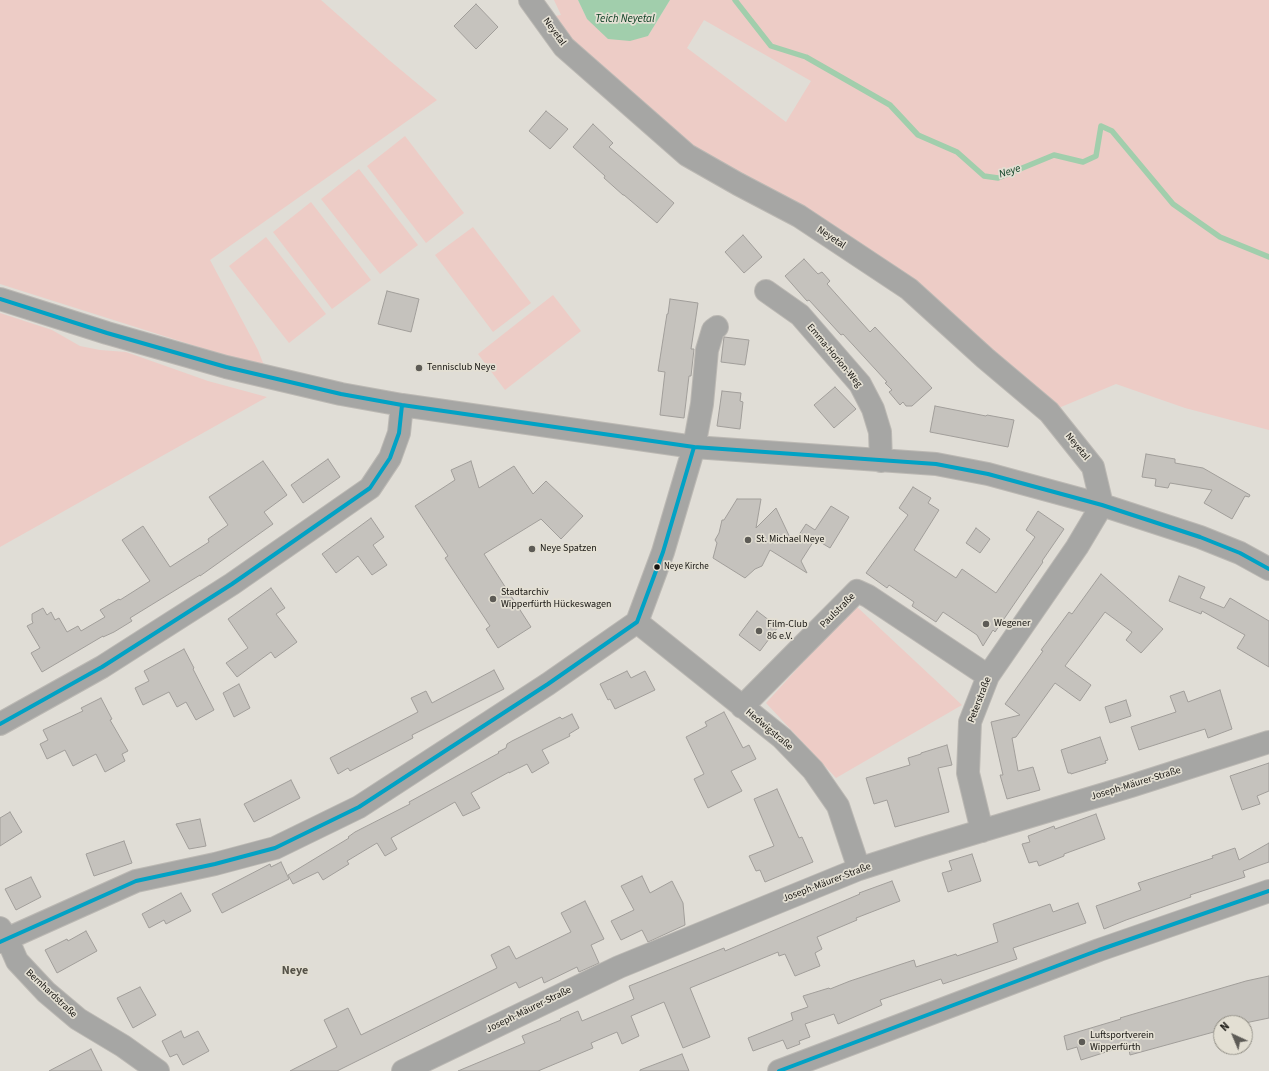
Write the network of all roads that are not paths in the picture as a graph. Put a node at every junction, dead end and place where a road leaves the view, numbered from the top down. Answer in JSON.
{"nodes":[{"id":1,"x":530,"y":0,"type":"edge"},
{"id":2,"x":766,"y":291,"type":"dead end"},
{"id":3,"x":0,"y":299,"type":"edge"},
{"id":4,"x":717,"y":327,"type":"dead end"},
{"id":5,"x":402,"y":405,"type":"junction"},
{"id":6,"x":694,"y":448,"type":"junction"},
{"id":7,"x":881,"y":461,"type":"junction"},
{"id":8,"x":1102,"y":505,"type":"junction"},
{"id":9,"x":1269,"y":569,"type":"edge"},
{"id":10,"x":637,"y":622,"type":"junction"},
{"id":11,"x":988,"y":676,"type":"junction"},
{"id":12,"x":742,"y":707,"type":"junction"},
{"id":13,"x":0,"y":724,"type":"edge"},
{"id":14,"x":1269,"y":742,"type":"edge"},
{"id":15,"x":982,"y":831,"type":"junction"},
{"id":16,"x":859,"y":869,"type":"junction"},
{"id":17,"x":1269,"y":891,"type":"edge"},
{"id":18,"x":2,"y":936,"type":"edge"},
{"id":19,"x":158,"y":1071,"type":"edge"},
{"id":20,"x":403,"y":1071,"type":"edge"},
{"id":21,"x":779,"y":1071,"type":"edge"}],
"edges":[{"from":1,"to":8,"type":"street","name":"Neyetal"},
{"from":2,"to":7,"type":"street","name":"Emma-Horion-Weg"},
{"from":3,"to":5,"type":"street"},
{"from":4,"to":6,"type":"street"},
{"from":5,"to":6,"type":"street"},
{"from":5,"to":13,"type":"street"},
{"from":6,"to":7,"type":"street"},
{"from":6,"to":10,"type":"street"},
{"from":7,"to":8,"type":"street"},
{"from":8,"to":9,"type":"street"},
{"from":8,"to":11,"type":"street","name":"Peterstraße"},
{"from":10,"to":12,"type":"street","name":"Hedwigstraße"},
{"from":10,"to":18,"type":"street"},
{"from":11,"to":12,"type":"street","name":"Paulstraße"},
{"from":11,"to":15,"type":"street","name":"Peterstraße"},
{"from":12,"to":16,"type":"street","name":"Hedwigstraße"},
{"from":14,"to":15,"type":"street","name":"Joseph-Mäurer-Straße"},
{"from":15,"to":16,"type":"street","name":"Joseph-Mäurer-Straße"},
{"from":16,"to":20,"type":"street","name":"Joseph-Mäurer-Straße"},
{"from":17,"to":21,"type":"street"},
{"from":18,"to":19,"type":"street","name":"Bernhardstraße"}]}
